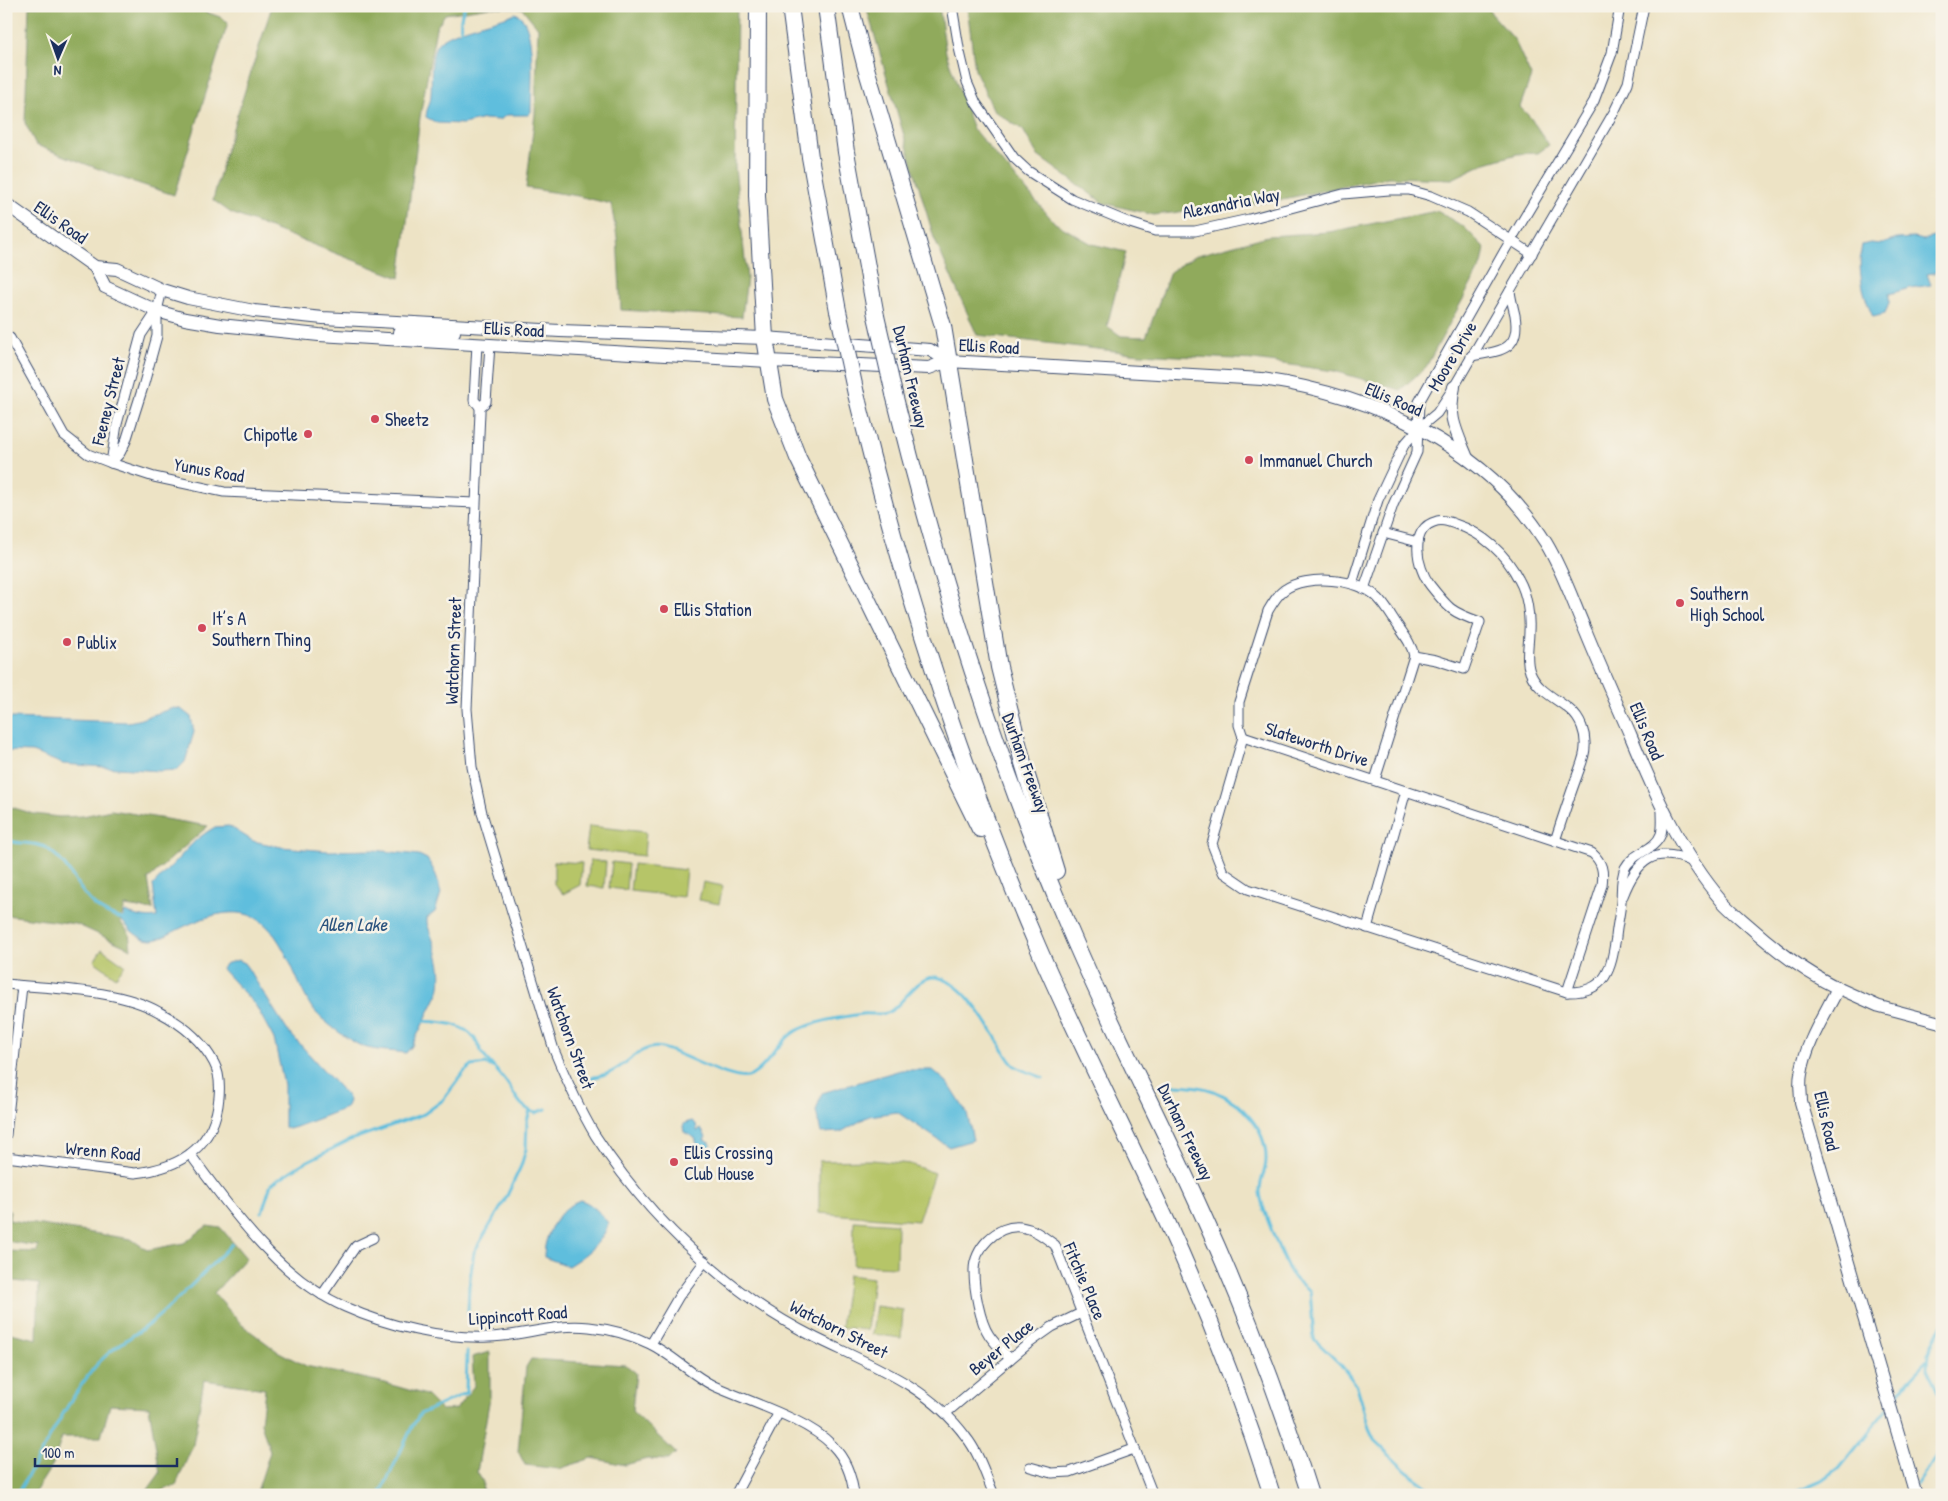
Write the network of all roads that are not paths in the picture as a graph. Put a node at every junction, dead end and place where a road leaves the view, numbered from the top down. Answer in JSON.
{"nodes":[{"id":1,"x":758,"y":6,"type":"edge"},
{"id":2,"x":790,"y":6,"type":"edge"},
{"id":3,"x":826,"y":6,"type":"edge"},
{"id":4,"x":850,"y":6,"type":"edge"},
{"id":5,"x":952,"y":6,"type":"edge"},
{"id":6,"x":1620,"y":6,"type":"edge"},
{"id":7,"x":1644,"y":6,"type":"edge"},
{"id":8,"x":6,"y":204,"type":"edge"},
{"id":9,"x":1511,"y":240,"type":"junction"},
{"id":10,"x":1532,"y":254,"type":"junction"},
{"id":11,"x":95,"y":267,"type":"junction"},
{"id":12,"x":162,"y":290,"type":"junction"},
{"id":13,"x":1510,"y":290,"type":"junction"},
{"id":14,"x":157,"y":311,"type":"junction"},
{"id":15,"x":484,"y":326,"type":"junction"},
{"id":16,"x":560,"y":331,"type":"junction"},
{"id":17,"x":6,"y":335,"type":"edge"},
{"id":18,"x":765,"y":338,"type":"junction"},
{"id":19,"x":387,"y":339,"type":"junction"},
{"id":20,"x":483,"y":345,"type":"junction"},
{"id":21,"x":1471,"y":356,"type":"junction"},
{"id":22,"x":948,"y":361,"type":"junction"},
{"id":23,"x":768,"y":362,"type":"junction"},
{"id":24,"x":1454,"y":387,"type":"junction"},
{"id":25,"x":1419,"y":428,"type":"junction"},
{"id":26,"x":1467,"y":458,"type":"junction"},
{"id":27,"x":111,"y":463,"type":"junction"},
{"id":28,"x":475,"y":503,"type":"junction"},
{"id":29,"x":1383,"y":533,"type":"junction"},
{"id":30,"x":1418,"y":542,"type":"junction"},
{"id":31,"x":1352,"y":584,"type":"junction"},
{"id":32,"x":1364,"y":589,"type":"junction"},
{"id":33,"x":1414,"y":656,"type":"junction"},
{"id":34,"x":1243,"y":737,"type":"junction"},
{"id":35,"x":1375,"y":780,"type":"junction"},
{"id":36,"x":1406,"y":791,"type":"junction"},
{"id":37,"x":1662,"y":808,"type":"junction"},
{"id":38,"x":1555,"y":841,"type":"junction"},
{"id":39,"x":1694,"y":862,"type":"junction"},
{"id":40,"x":1621,"y":901,"type":"junction"},
{"id":41,"x":1367,"y":928,"type":"junction"},
{"id":42,"x":1036,"y":943,"type":"junction"},
{"id":43,"x":6,"y":984,"type":"edge"},
{"id":44,"x":22,"y":986,"type":"junction"},
{"id":45,"x":1838,"y":988,"type":"junction"},
{"id":46,"x":1567,"y":992,"type":"junction"},
{"id":47,"x":1942,"y":1023,"type":"edge"},
{"id":48,"x":1112,"y":1024,"type":"junction"},
{"id":49,"x":6,"y":1135,"type":"edge"},
{"id":50,"x":190,"y":1154,"type":"junction"},
{"id":51,"x":6,"y":1157,"type":"edge"},
{"id":52,"x":373,"y":1238,"type":"dead end"},
{"id":53,"x":705,"y":1261,"type":"junction"},
{"id":54,"x":322,"y":1294,"type":"junction"},
{"id":55,"x":1081,"y":1313,"type":"junction"},
{"id":56,"x":650,"y":1344,"type":"junction"},
{"id":57,"x":1010,"y":1358,"type":"junction"},
{"id":58,"x":946,"y":1413,"type":"junction"},
{"id":59,"x":778,"y":1414,"type":"junction"},
{"id":60,"x":1134,"y":1449,"type":"junction"},
{"id":61,"x":1030,"y":1467,"type":"dead end"},
{"id":62,"x":735,"y":1495,"type":"edge"},
{"id":63,"x":854,"y":1495,"type":"edge"},
{"id":64,"x":994,"y":1495,"type":"edge"},
{"id":65,"x":1153,"y":1495,"type":"edge"},
{"id":66,"x":1272,"y":1495,"type":"edge"},
{"id":67,"x":1310,"y":1495,"type":"edge"},
{"id":68,"x":1916,"y":1495,"type":"edge"}],
"edges":[{"from":1,"to":18,"type":"highway"},
{"from":2,"to":42,"type":"highway","bridge":true},
{"from":3,"to":48,"type":"highway","name":"Durham Freeway","bridge":true},
{"from":4,"to":22,"type":"highway"},
{"from":5,"to":9,"type":"street","name":"Alexandria Way"},
{"from":6,"to":9,"type":"street","name":"Moore Drive"},
{"from":7,"to":10,"type":"street","name":"Moore Drive"},
{"from":8,"to":11,"type":"main road","name":"Ellis Road"},
{"from":9,"to":10,"type":"street","name":"Alexandria Way"},
{"from":9,"to":25,"type":"street","name":"Moore Drive"},
{"from":10,"to":13,"type":"street","name":"Moore Drive"},
{"from":11,"to":12,"type":"main road","name":"Ellis Road"},
{"from":11,"to":14,"type":"main road","name":"Ellis Road"},
{"from":12,"to":14,"type":"street","name":"Feeney Street"},
{"from":12,"to":15,"type":"main road","name":"Ellis Road"},
{"from":13,"to":21,"type":"street","name":"Moore Drive"},
{"from":13,"to":21,"type":"street"},
{"from":14,"to":19,"type":"main road","name":"Ellis Road"},
{"from":14,"to":27,"type":"street","name":"Feeney Street"},
{"from":14,"to":27,"type":"street","name":"Feeney Street"},
{"from":15,"to":16,"type":"main road","name":"Ellis Road"},
{"from":15,"to":19,"type":"main road"},
{"from":16,"to":18,"type":"main road","name":"Ellis Road"},
{"from":16,"to":20,"type":"main road"},
{"from":17,"to":27,"type":"street","name":"Yunus Road"},
{"from":18,"to":22,"type":"main road","name":"Ellis Road"},
{"from":18,"to":23,"type":"highway"},
{"from":19,"to":20,"type":"main road","name":"Ellis Road"},
{"from":20,"to":23,"type":"main road","name":"Ellis Road"},
{"from":20,"to":28,"type":"street","name":"Watchorn Street"},
{"from":21,"to":24,"type":"street","name":"Moore Drive"},
{"from":22,"to":23,"type":"main road","name":"Ellis Road"},
{"from":22,"to":25,"type":"main road","name":"Ellis Road"},
{"from":22,"to":48,"type":"highway"},
{"from":23,"to":42,"type":"highway"},
{"from":24,"to":25,"type":"street","name":"Moore Drive"},
{"from":24,"to":26,"type":"main road"},
{"from":25,"to":26,"type":"main road","name":"Ellis Road"},
{"from":25,"to":29,"type":"street"},
{"from":25,"to":31,"type":"street"},
{"from":26,"to":37,"type":"main road","name":"Ellis Road"},
{"from":27,"to":28,"type":"street","name":"Yunus Road"},
{"from":28,"to":53,"type":"street","name":"Watchorn Street"},
{"from":29,"to":30,"type":"street"},
{"from":29,"to":32,"type":"street"},
{"from":30,"to":33,"type":"street"},
{"from":30,"to":38,"type":"street"},
{"from":31,"to":32,"type":"street"},
{"from":31,"to":34,"type":"street"},
{"from":32,"to":33,"type":"street"},
{"from":33,"to":35,"type":"street"},
{"from":34,"to":35,"type":"street","name":"Slateworth Drive"},
{"from":34,"to":41,"type":"street","name":"Slateworth Drive"},
{"from":35,"to":36,"type":"street","name":"Slateworth Drive"},
{"from":36,"to":38,"type":"street","name":"Slateworth Drive"},
{"from":36,"to":41,"type":"street"},
{"from":37,"to":39,"type":"main road","name":"Ellis Road"},
{"from":37,"to":40,"type":"street","name":"Slateworth Drive"},
{"from":38,"to":46,"type":"street","name":"Slateworth Drive"},
{"from":39,"to":40,"type":"street","name":"Slateworth Drive"},
{"from":39,"to":45,"type":"main road","name":"Ellis Road"},
{"from":40,"to":46,"type":"street","name":"Slateworth Drive"},
{"from":41,"to":46,"type":"street","name":"Slateworth Drive"},
{"from":42,"to":66,"type":"highway"},
{"from":43,"to":44,"type":"street","name":"Wrenn Road"},
{"from":44,"to":49,"type":"street"},
{"from":44,"to":50,"type":"street","name":"Wrenn Road"},
{"from":45,"to":47,"type":"street"},
{"from":45,"to":68,"type":"main road","name":"Ellis Road"},
{"from":48,"to":67,"type":"highway","name":"Durham Freeway"},
{"from":50,"to":51,"type":"street","name":"Wrenn Road"},
{"from":50,"to":54,"type":"street","name":"Lippincott Road"},
{"from":52,"to":54,"type":"street"},
{"from":53,"to":56,"type":"street"},
{"from":53,"to":58,"type":"street","name":"Watchorn Street"},
{"from":54,"to":56,"type":"street","name":"Lippincott Road"},
{"from":55,"to":57,"type":"street","name":"Beyer Place"},
{"from":55,"to":57,"type":"street","name":"Fitchie Place"},
{"from":55,"to":60,"type":"street","name":"Fitchie Place"},
{"from":56,"to":59,"type":"street","name":"Lippincott Road"},
{"from":57,"to":58,"type":"street","name":"Beyer Place"},
{"from":58,"to":64,"type":"street","name":"Watchorn Street"},
{"from":59,"to":62,"type":"street"},
{"from":59,"to":63,"type":"street","name":"Lippincott Road"},
{"from":60,"to":61,"type":"street"},
{"from":60,"to":65,"type":"street","name":"Fitchie Place"}]}
